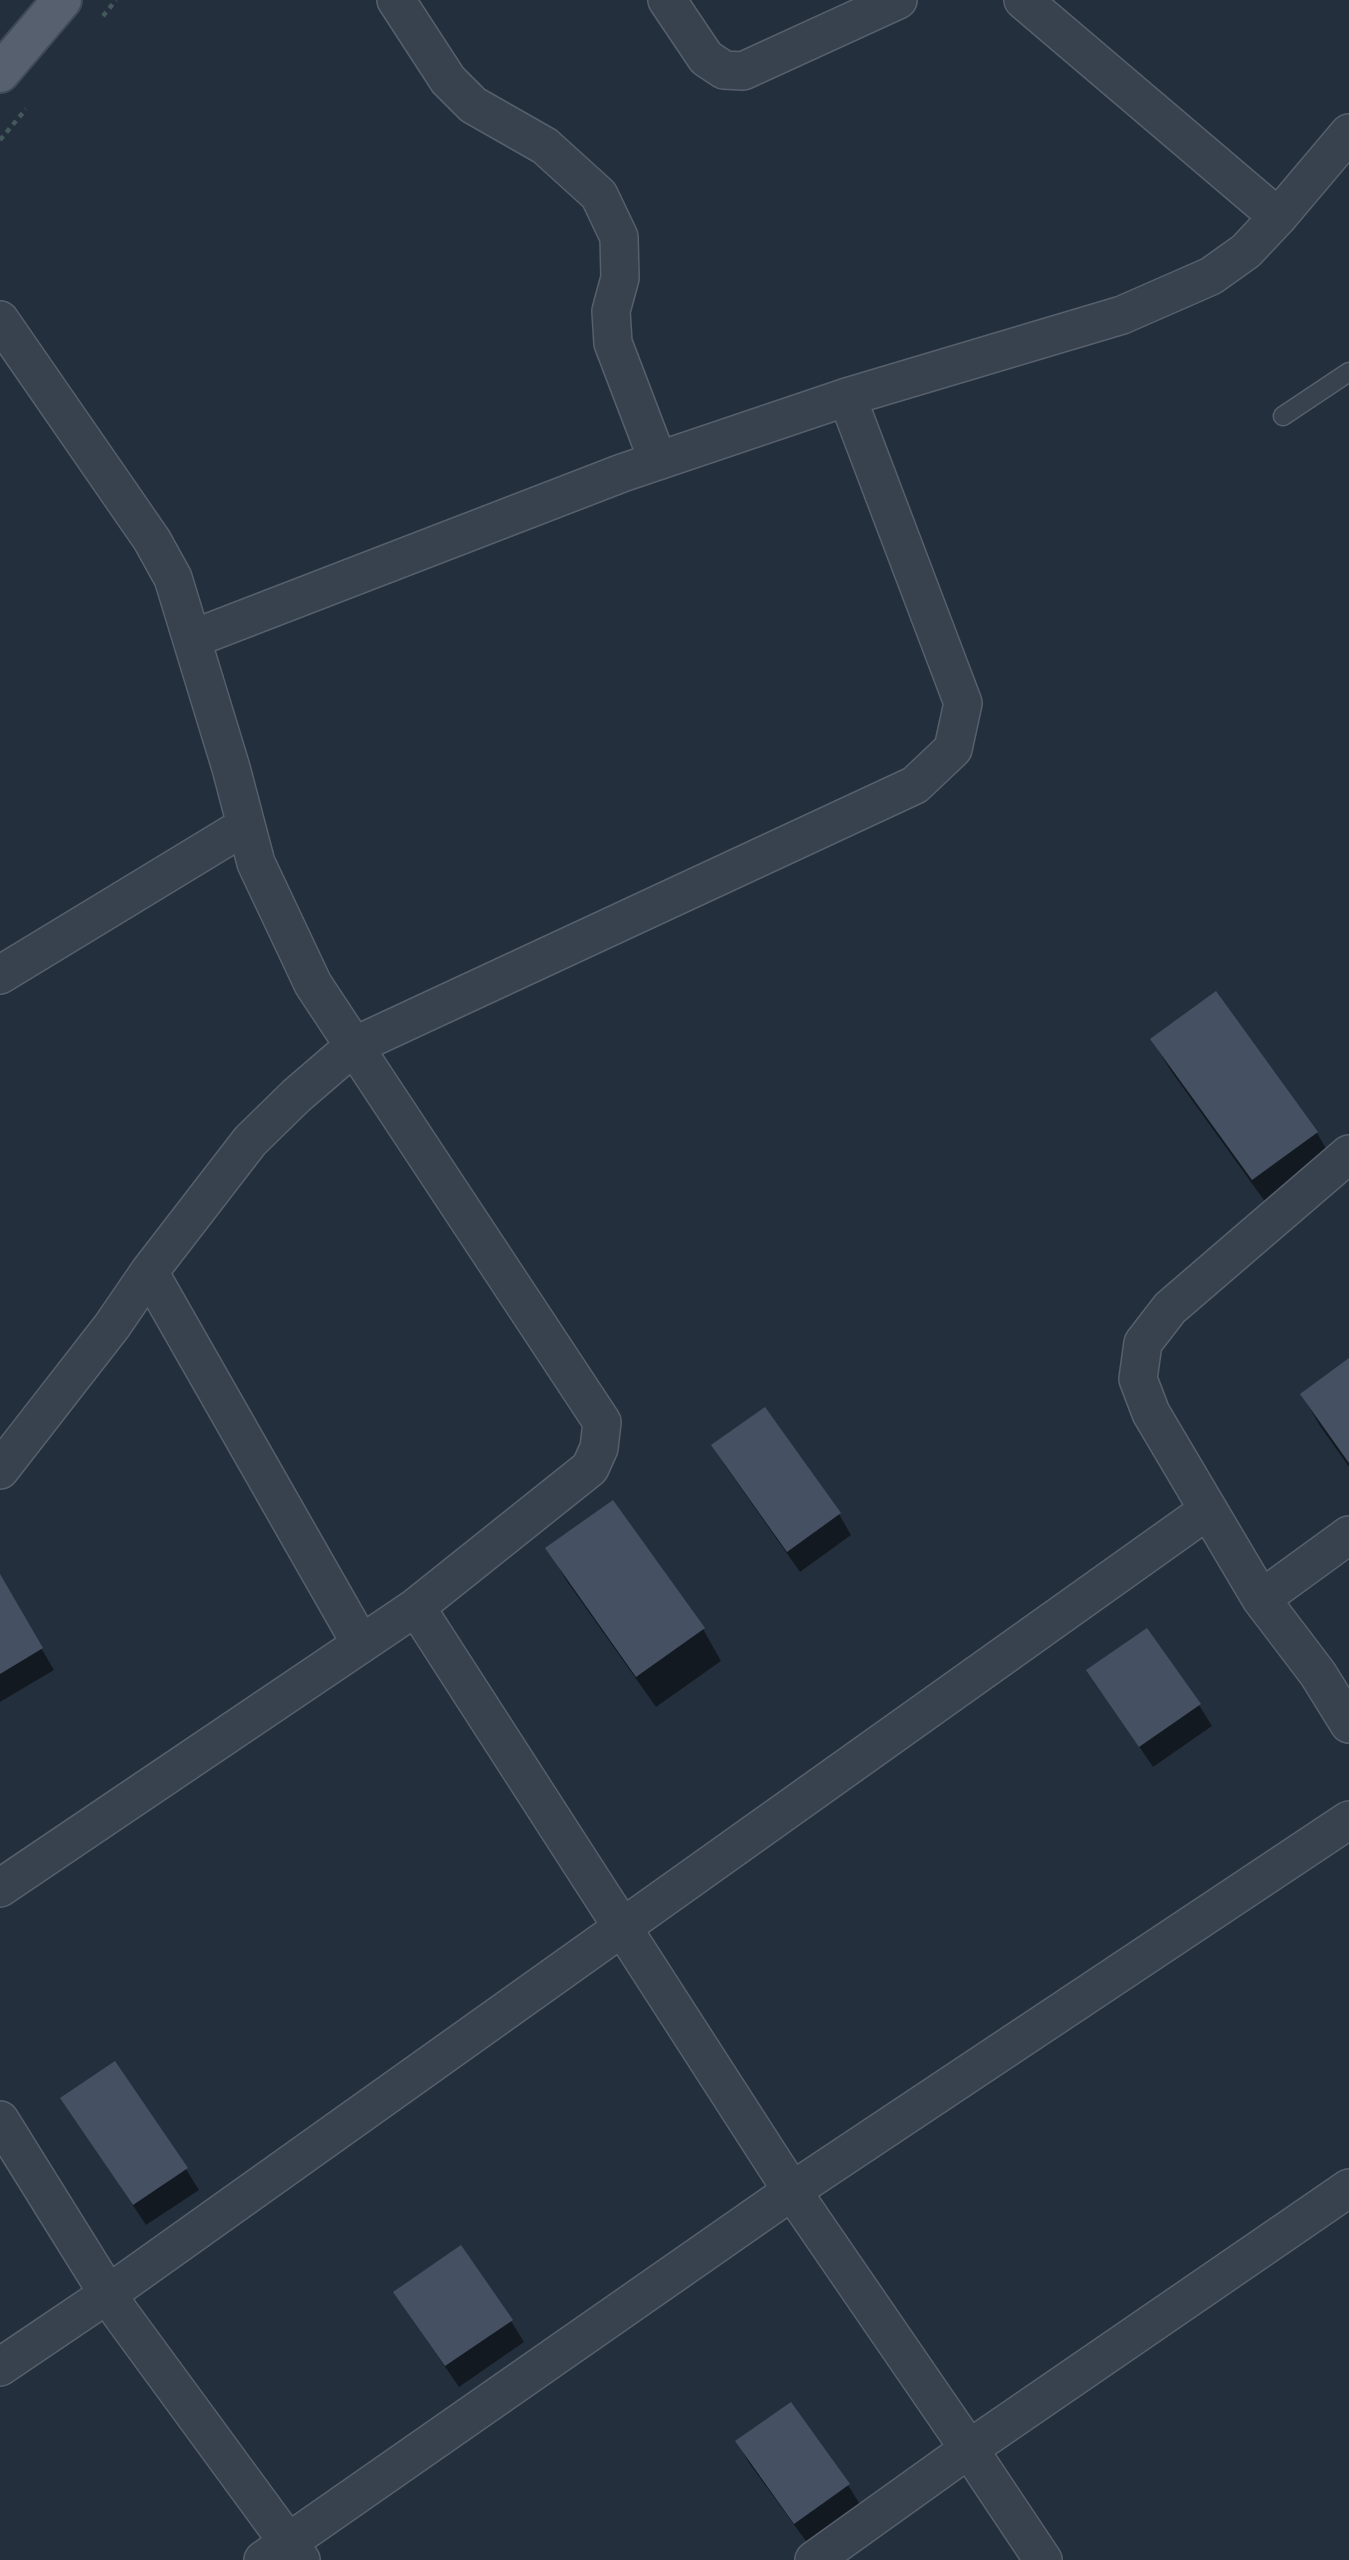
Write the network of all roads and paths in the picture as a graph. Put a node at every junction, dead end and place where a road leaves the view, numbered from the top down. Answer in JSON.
{"nodes":[{"id":1,"x":62,"y":0,"type":"edge"},
{"id":2,"x":396,"y":0,"type":"edge"},
{"id":3,"x":667,"y":0,"type":"edge"},
{"id":4,"x":898,"y":0,"type":"edge"},
{"id":5,"x":1023,"y":0,"type":"edge"},
{"id":6,"x":0,"y":73,"type":"edge"},
{"id":7,"x":1349,"y":133,"type":"edge"},
{"id":8,"x":1278,"y":217,"type":"junction"},
{"id":9,"x":0,"y":320,"type":"edge"},
{"id":10,"x":1349,"y":372,"type":"edge"},
{"id":11,"x":846,"y":397,"type":"junction"},
{"id":12,"x":1283,"y":416,"type":"dead end"},
{"id":13,"x":658,"y":461,"type":"junction"},
{"id":14,"x":192,"y":639,"type":"junction"},
{"id":15,"x":245,"y":826,"type":"junction"},
{"id":16,"x":0,"y":975,"type":"edge"},
{"id":17,"x":354,"y":1046,"type":"junction"},
{"id":18,"x":1349,"y":1154,"type":"edge"},
{"id":19,"x":149,"y":1272,"type":"junction"},
{"id":20,"x":0,"y":1470,"type":"edge"},
{"id":21,"x":1208,"y":1510,"type":"junction"},
{"id":22,"x":1349,"y":1535,"type":"edge"},
{"id":23,"x":1261,"y":1599,"type":"junction"},
{"id":24,"x":416,"y":1607,"type":"junction"},
{"id":25,"x":361,"y":1644,"type":"junction"},
{"id":26,"x":1349,"y":1724,"type":"edge"},
{"id":27,"x":1349,"y":1820,"type":"edge"},
{"id":28,"x":0,"y":1888,"type":"edge"},
{"id":29,"x":621,"y":1929,"type":"junction"},
{"id":30,"x":0,"y":2120,"type":"edge"},
{"id":31,"x":1349,"y":2188,"type":"edge"},
{"id":32,"x":792,"y":2191,"type":"junction"},
{"id":33,"x":108,"y":2294,"type":"junction"},
{"id":34,"x":0,"y":2367,"type":"edge"},
{"id":35,"x":969,"y":2449,"type":"junction"},
{"id":36,"x":285,"y":2554,"type":"edge"},
{"id":37,"x":814,"y":2560,"type":"edge"},
{"id":38,"x":1043,"y":2560,"type":"edge"}],
"edges":[{"from":1,"to":6,"type":"main road"},
{"from":2,"to":13,"type":"street"},
{"from":3,"to":4,"type":"street"},
{"from":5,"to":8,"type":"street"},
{"from":7,"to":8,"type":"street"},
{"from":8,"to":11,"type":"street"},
{"from":9,"to":14,"type":"street"},
{"from":10,"to":12,"type":"lane"},
{"from":11,"to":13,"type":"street"},
{"from":11,"to":17,"type":"street"},
{"from":13,"to":14,"type":"street"},
{"from":14,"to":15,"type":"street"},
{"from":15,"to":16,"type":"street"},
{"from":15,"to":17,"type":"street"},
{"from":17,"to":19,"type":"street"},
{"from":17,"to":24,"type":"street"},
{"from":18,"to":21,"type":"street"},
{"from":19,"to":20,"type":"street"},
{"from":19,"to":25,"type":"street"},
{"from":21,"to":23,"type":"street"},
{"from":21,"to":29,"type":"street"},
{"from":22,"to":23,"type":"street"},
{"from":23,"to":26,"type":"street"},
{"from":24,"to":25,"type":"street"},
{"from":24,"to":29,"type":"street"},
{"from":25,"to":28,"type":"street"},
{"from":27,"to":32,"type":"street"},
{"from":29,"to":32,"type":"street"},
{"from":29,"to":33,"type":"street"},
{"from":30,"to":33,"type":"street"},
{"from":31,"to":35,"type":"street"},
{"from":32,"to":35,"type":"street"},
{"from":32,"to":36,"type":"street"},
{"from":33,"to":34,"type":"street"},
{"from":33,"to":36,"type":"street"},
{"from":35,"to":37,"type":"street"},
{"from":35,"to":38,"type":"street"}]}
